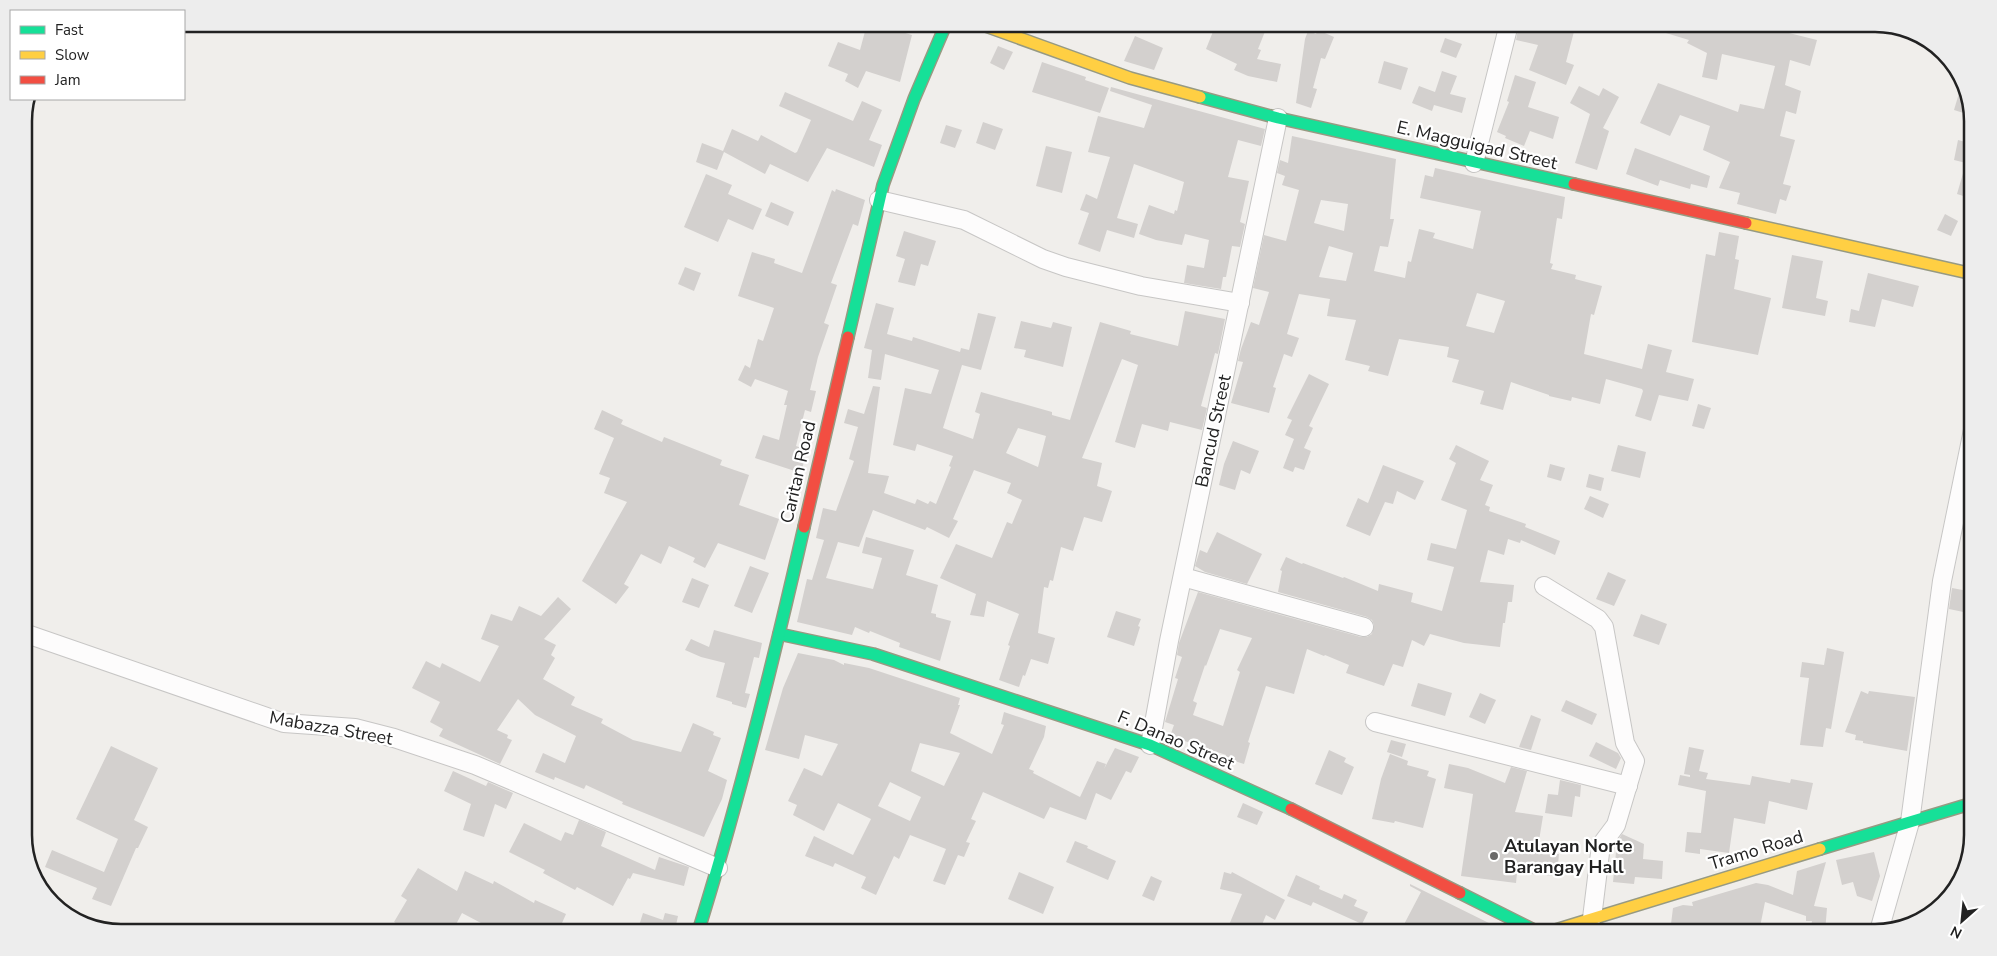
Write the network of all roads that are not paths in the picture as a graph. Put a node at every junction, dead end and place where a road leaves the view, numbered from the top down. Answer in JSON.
{"nodes":[{"id":1,"x":943,"y":32,"type":"edge"},
{"id":2,"x":1002,"y":32,"type":"edge"},
{"id":3,"x":1507,"y":32,"type":"edge"},
{"id":4,"x":1278,"y":118,"type":"junction"},
{"id":5,"x":1474,"y":163,"type":"junction"},
{"id":6,"x":879,"y":200,"type":"junction"},
{"id":7,"x":1964,"y":272,"type":"edge"},
{"id":8,"x":1240,"y":303,"type":"junction"},
{"id":9,"x":1964,"y":474,"type":"edge"},
{"id":10,"x":1183,"y":577,"type":"junction"},
{"id":11,"x":1544,"y":586,"type":"dead end"},
{"id":12,"x":1364,"y":627,"type":"dead end"},
{"id":13,"x":779,"y":634,"type":"junction"},
{"id":14,"x":33,"y":636,"type":"edge"},
{"id":15,"x":1375,"y":722,"type":"dead end"},
{"id":16,"x":1150,"y":745,"type":"junction"},
{"id":17,"x":1628,"y":786,"type":"junction"},
{"id":18,"x":1964,"y":806,"type":"edge"},
{"id":19,"x":1910,"y":822,"type":"junction"},
{"id":20,"x":718,"y":868,"type":"junction"},
{"id":21,"x":1592,"y":918,"type":"junction"},
{"id":22,"x":1881,"y":923,"type":"edge"},
{"id":23,"x":700,"y":924,"type":"edge"},
{"id":24,"x":1522,"y":924,"type":"edge"},
{"id":25,"x":1574,"y":924,"type":"edge"}],
"edges":[{"from":1,"to":6,"type":"street","name":"Caritan Road"},
{"from":2,"to":4,"type":"street","name":"E. Magguigad Street"},
{"from":3,"to":5,"type":"street"},
{"from":4,"to":5,"type":"street","name":"E. Magguigad Street"},
{"from":4,"to":8,"type":"street","name":"Bancud Street"},
{"from":5,"to":7,"type":"street","name":"E. Magguigad Street"},
{"from":6,"to":8,"type":"street"},
{"from":6,"to":13,"type":"street","name":"Caritan Road"},
{"from":8,"to":10,"type":"street","name":"Bancud Street"},
{"from":9,"to":19,"type":"street"},
{"from":10,"to":12,"type":"street"},
{"from":10,"to":16,"type":"street","name":"Bancud Street"},
{"from":11,"to":17,"type":"street"},
{"from":13,"to":16,"type":"street","name":"F. Danao Street"},
{"from":13,"to":20,"type":"street","name":"Caritan Road"},
{"from":14,"to":20,"type":"street","name":"Mabazza Street"},
{"from":15,"to":17,"type":"street"},
{"from":16,"to":24,"type":"street","name":"F. Danao Street"},
{"from":17,"to":21,"type":"street"},
{"from":18,"to":19,"type":"street","name":"Tramo Road"},
{"from":19,"to":21,"type":"street","name":"Tramo Road"},
{"from":19,"to":22,"type":"street"},
{"from":20,"to":23,"type":"street","name":"Caritan Road"},
{"from":21,"to":25,"type":"street","name":"Tramo Road"}]}
